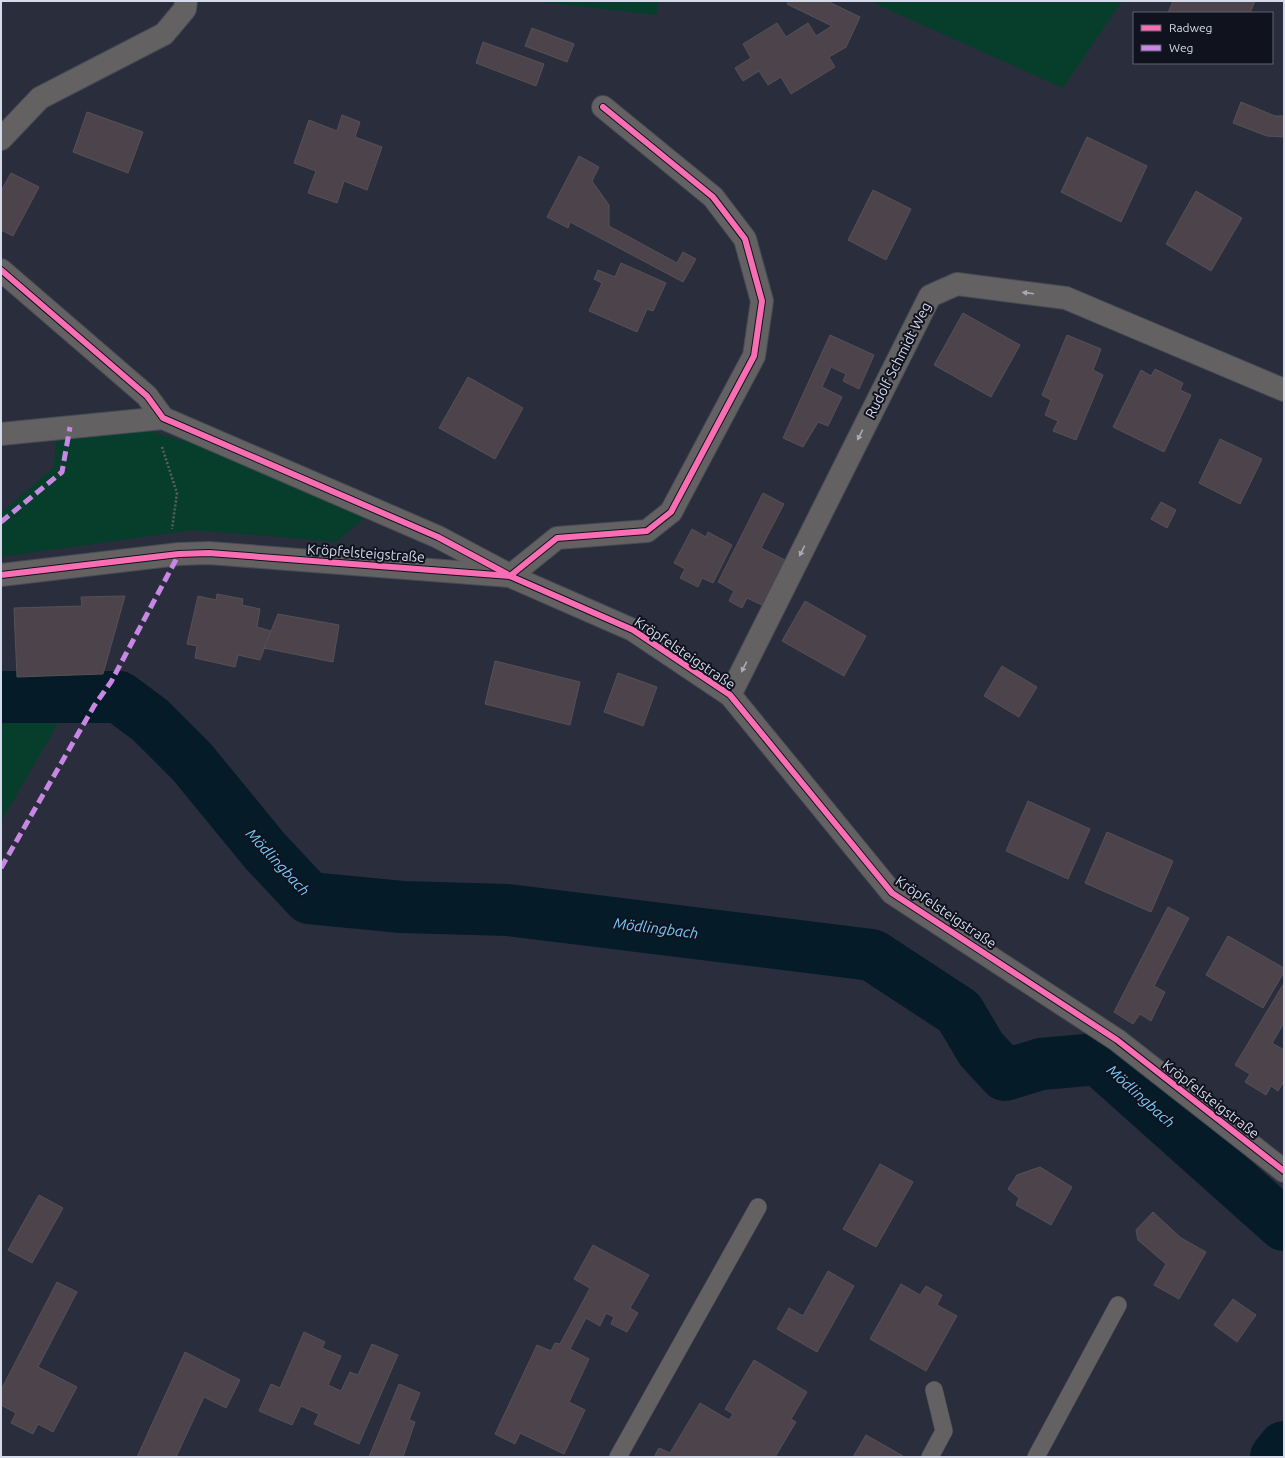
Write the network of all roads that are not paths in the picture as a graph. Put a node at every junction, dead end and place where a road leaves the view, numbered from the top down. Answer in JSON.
{"nodes":[{"id":1,"x":186,"y":1,"type":"edge"},
{"id":2,"x":603,"y":106,"type":"dead end"},
{"id":3,"x":1,"y":139,"type":"edge"},
{"id":4,"x":1,"y":270,"type":"edge"},
{"id":5,"x":1284,"y":390,"type":"edge"},
{"id":6,"x":163,"y":418,"type":"junction"},
{"id":7,"x":1,"y":434,"type":"edge"},
{"id":8,"x":1,"y":576,"type":"edge"},
{"id":9,"x":510,"y":576,"type":"junction"},
{"id":10,"x":730,"y":696,"type":"junction"},
{"id":11,"x":1284,"y":1171,"type":"edge"},
{"id":12,"x":758,"y":1207,"type":"dead end"},
{"id":13,"x":1118,"y":1305,"type":"dead end"},
{"id":14,"x":934,"y":1390,"type":"dead end"},
{"id":15,"x":618,"y":1457,"type":"edge"},
{"id":16,"x":930,"y":1457,"type":"edge"},
{"id":17,"x":1036,"y":1457,"type":"edge"}],
"edges":[{"from":1,"to":3,"type":"street"},
{"from":2,"to":9,"type":"street"},
{"from":4,"to":6,"type":"street"},
{"from":5,"to":10,"type":"street","name":"Rudolf Schmidt Weg","one_way":true},
{"from":6,"to":7,"type":"street"},
{"from":6,"to":9,"type":"street"},
{"from":8,"to":9,"type":"street","name":"Kröpfelsteigstraße"},
{"from":9,"to":10,"type":"street","name":"Kröpfelsteigstraße"},
{"from":10,"to":11,"type":"street","name":"Kröpfelsteigstraße"},
{"from":12,"to":15,"type":"lane"},
{"from":13,"to":17,"type":"lane"},
{"from":14,"to":16,"type":"lane"}]}
